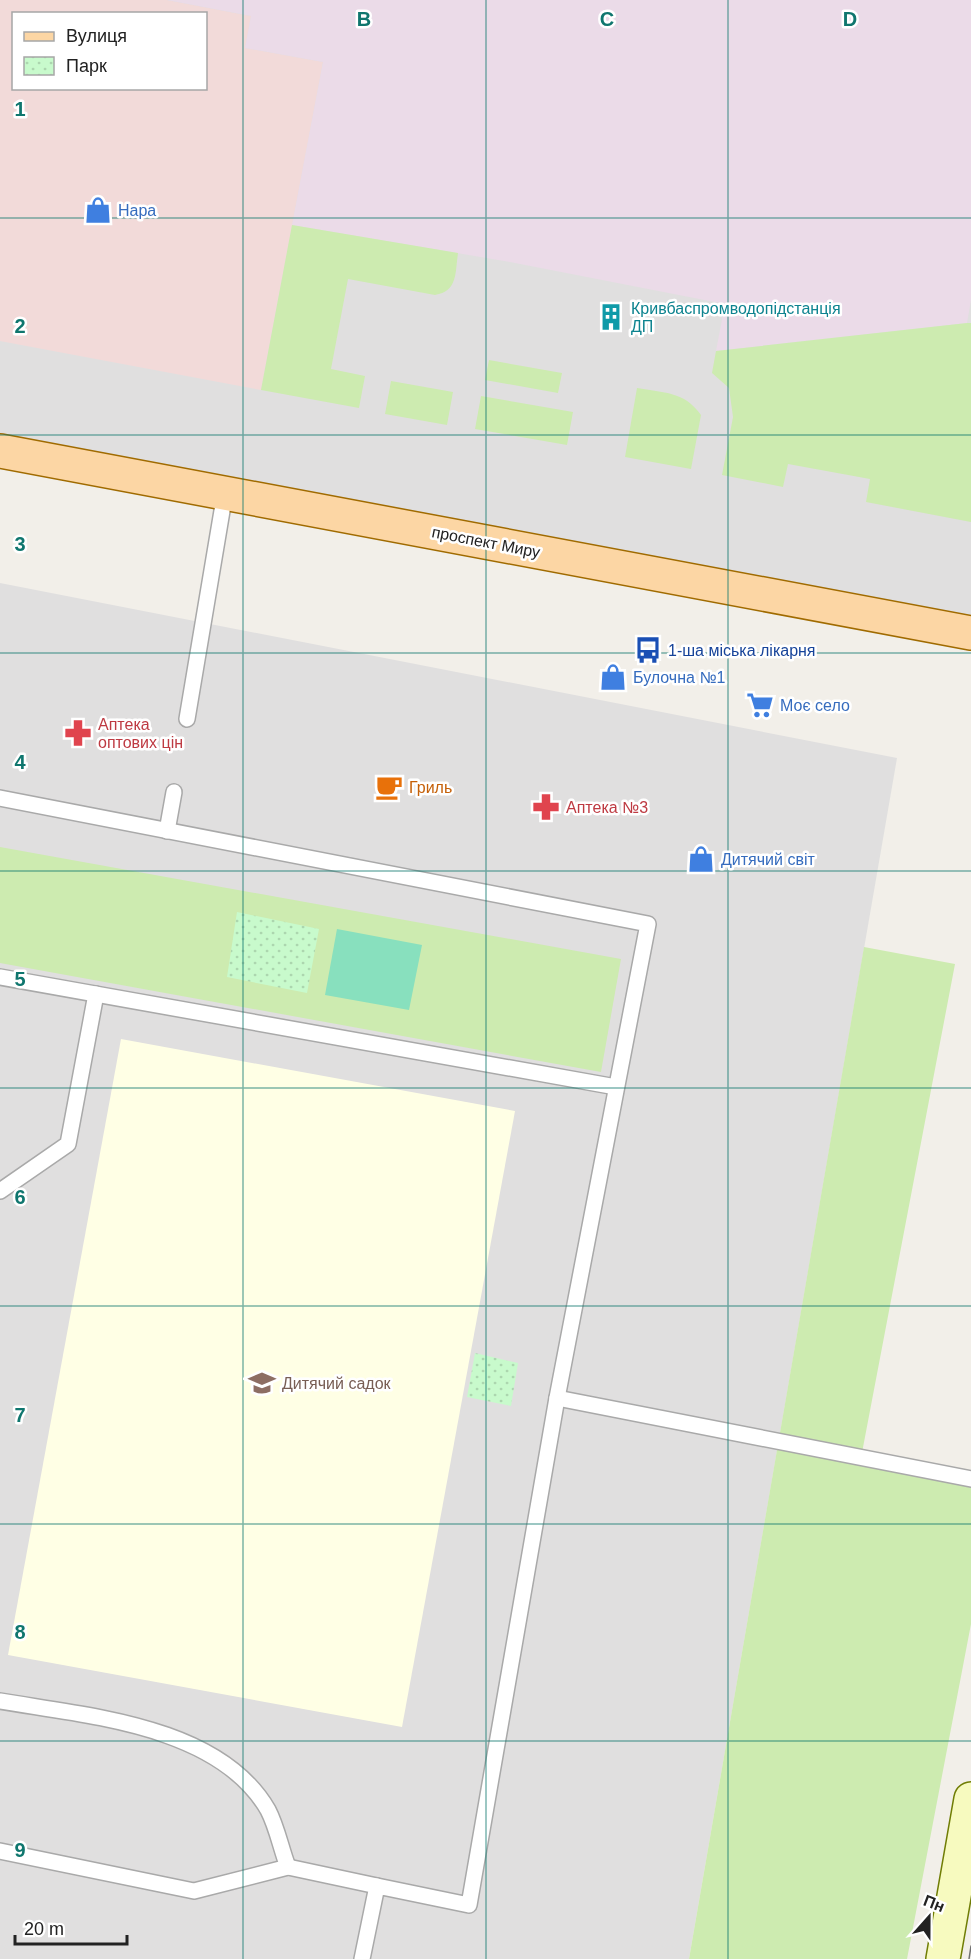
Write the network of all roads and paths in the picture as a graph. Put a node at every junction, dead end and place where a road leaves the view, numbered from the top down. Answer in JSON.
{"nodes":[{"id":1,"x":0,"y":452,"type":"edge"},
{"id":2,"x":225,"y":493,"type":"junction"},
{"id":3,"x":971,"y":633,"type":"edge"},
{"id":4,"x":187,"y":718,"type":"dead end"},
{"id":5,"x":174,"y":792,"type":"dead end"},
{"id":6,"x":0,"y":798,"type":"edge"},
{"id":7,"x":167,"y":831,"type":"junction"},
{"id":8,"x":0,"y":977,"type":"edge"},
{"id":9,"x":96,"y":994,"type":"junction"},
{"id":10,"x":616,"y":1087,"type":"junction"},
{"id":11,"x":0,"y":1191,"type":"edge"},
{"id":12,"x":557,"y":1398,"type":"junction"},
{"id":13,"x":971,"y":1479,"type":"edge"},
{"id":14,"x":0,"y":1701,"type":"edge"},
{"id":15,"x":971,"y":1799,"type":"edge"},
{"id":16,"x":0,"y":1851,"type":"edge"},
{"id":17,"x":288,"y":1867,"type":"junction"},
{"id":18,"x":377,"y":1886,"type":"junction"},
{"id":19,"x":362,"y":1959,"type":"edge"},
{"id":20,"x":943,"y":1959,"type":"edge"}],
"edges":[{"from":1,"to":2,"type":"main road","name":"проспект Миру"},
{"from":2,"to":3,"type":"main road","name":"проспект Миру"},
{"from":2,"to":4,"type":"lane"},
{"from":5,"to":7,"type":"lane"},
{"from":6,"to":7,"type":"lane"},
{"from":7,"to":10,"type":"lane"},
{"from":8,"to":9,"type":"lane"},
{"from":9,"to":10,"type":"lane"},
{"from":9,"to":11,"type":"lane"},
{"from":10,"to":12,"type":"lane"},
{"from":12,"to":13,"type":"lane"},
{"from":12,"to":18,"type":"lane"},
{"from":14,"to":17,"type":"lane"},
{"from":15,"to":20,"type":"main road"},
{"from":16,"to":17,"type":"lane"},
{"from":17,"to":18,"type":"lane"},
{"from":18,"to":19,"type":"lane"}]}
